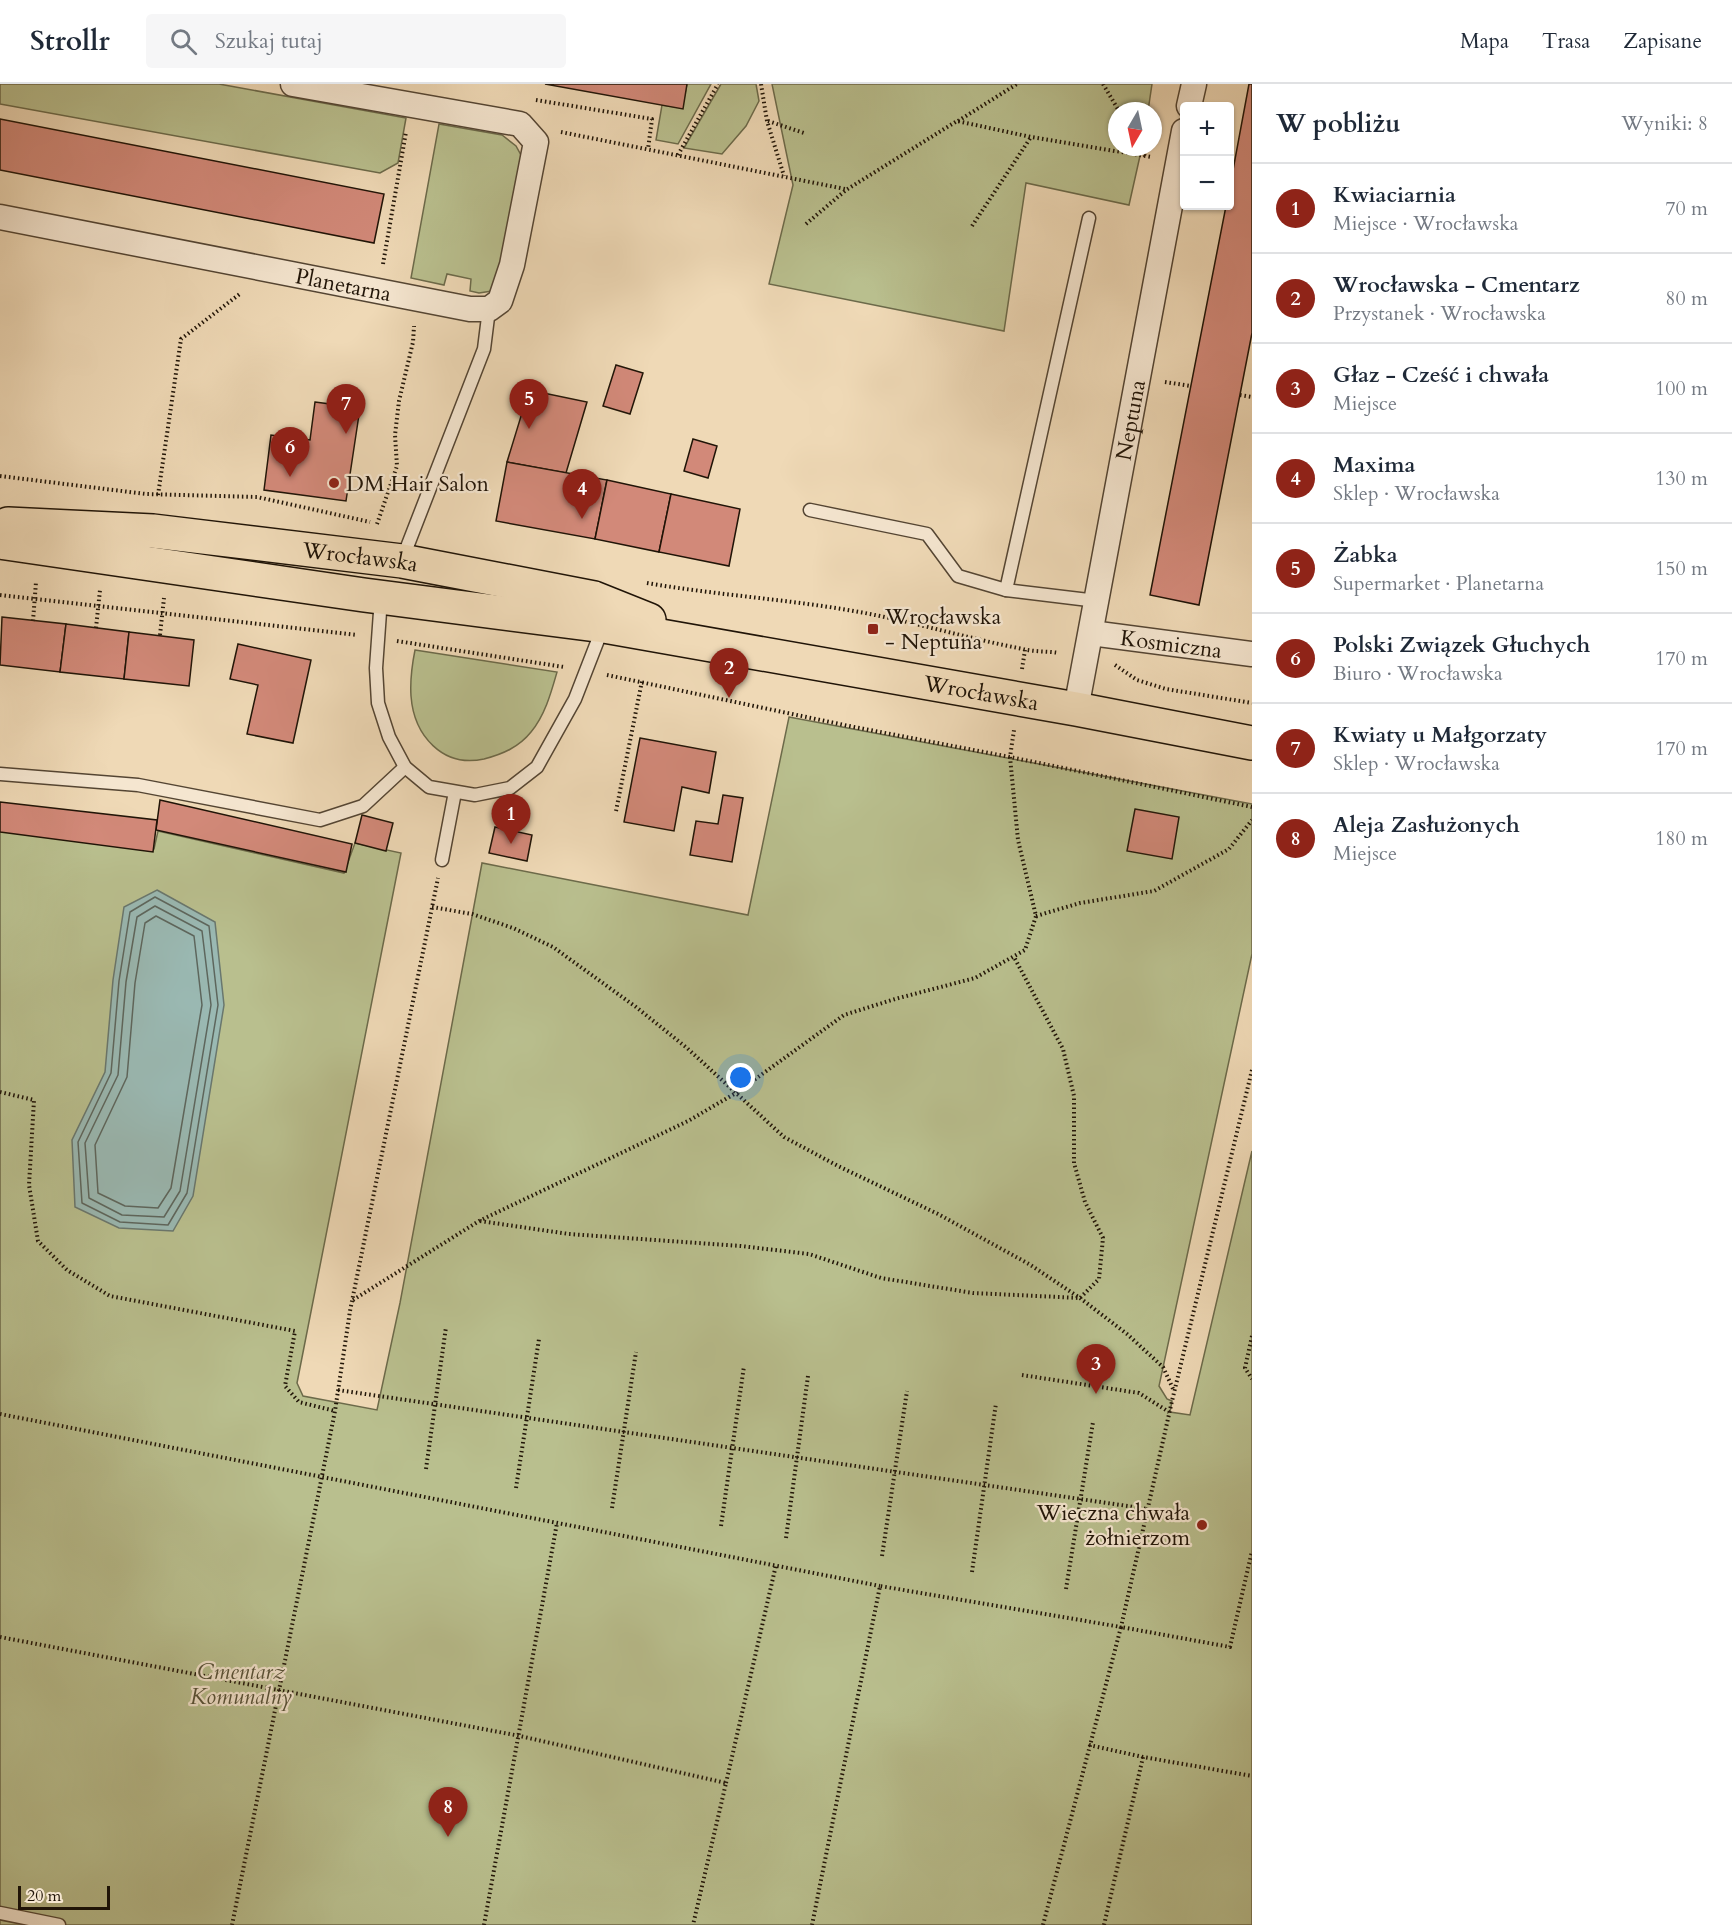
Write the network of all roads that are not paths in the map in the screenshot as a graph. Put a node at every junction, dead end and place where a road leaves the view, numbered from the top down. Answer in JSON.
{"nodes":[{"id":1,"x":293,"y":84,"type":"edge"},
{"id":2,"x":1194,"y":84,"type":"edge"},
{"id":3,"x":1190,"y":102,"type":"edge"},
{"id":4,"x":1180,"y":153,"type":"edge"},
{"id":5,"x":0,"y":217,"type":"edge"},
{"id":6,"x":1089,"y":218,"type":"dead end"},
{"id":7,"x":489,"y":309,"type":"junction"},
{"id":8,"x":810,"y":510,"type":"dead end"},
{"id":9,"x":0,"y":524,"type":"edge"},
{"id":10,"x":0,"y":542,"type":"edge"},
{"id":11,"x":402,"y":561,"type":"junction"},
{"id":12,"x":1006,"y":590,"type":"junction"},
{"id":13,"x":381,"y":597,"type":"junction"},
{"id":14,"x":1097,"y":601,"type":"junction"},
{"id":15,"x":604,"y":626,"type":"junction"},
{"id":16,"x":1091,"y":633,"type":"junction"},
{"id":17,"x":709,"y":644,"type":"junction"},
{"id":18,"x":1252,"y":654,"type":"edge"},
{"id":19,"x":1076,"y":709,"type":"junction"},
{"id":20,"x":1252,"y":743,"type":"edge"},
{"id":21,"x":405,"y":767,"type":"junction"},
{"id":22,"x":0,"y":774,"type":"edge"},
{"id":23,"x":455,"y":792,"type":"junction"},
{"id":24,"x":442,"y":860,"type":"road end"},
{"id":25,"x":0,"y":1913,"type":"edge"},
{"id":26,"x":59,"y":1925,"type":"edge"}],
"edges":[{"from":1,"to":7,"type":"street"},
{"from":2,"to":3,"type":"street"},
{"from":4,"to":14,"type":"street","name":"Neptuna"},
{"from":5,"to":7,"type":"street","name":"Planetarna"},
{"from":6,"to":12,"type":"lane"},
{"from":7,"to":11,"type":"lane"},
{"from":8,"to":12,"type":"lane"},
{"from":9,"to":11,"type":"main road","name":"Wrocławska"},
{"from":10,"to":13,"type":"main road","name":"Wrocławska"},
{"from":11,"to":17,"type":"main road","name":"Wrocławska"},
{"from":12,"to":14,"type":"lane"},
{"from":13,"to":15,"type":"main road","name":"Wrocławska"},
{"from":13,"to":21,"type":"lane"},
{"from":14,"to":16,"type":"street","name":"Neptuna"},
{"from":15,"to":17,"type":"main road","name":"Wrocławska"},
{"from":15,"to":23,"type":"lane"},
{"from":16,"to":18,"type":"street","name":"Kosmiczna"},
{"from":16,"to":19,"type":"street","name":"Neptuna"},
{"from":17,"to":19,"type":"main road","name":"Wrocławska"},
{"from":19,"to":20,"type":"main road","name":"Wrocławska"},
{"from":21,"to":22,"type":"lane"},
{"from":21,"to":23,"type":"lane"},
{"from":23,"to":24,"type":"lane"},
{"from":25,"to":26,"type":"lane"}]}
